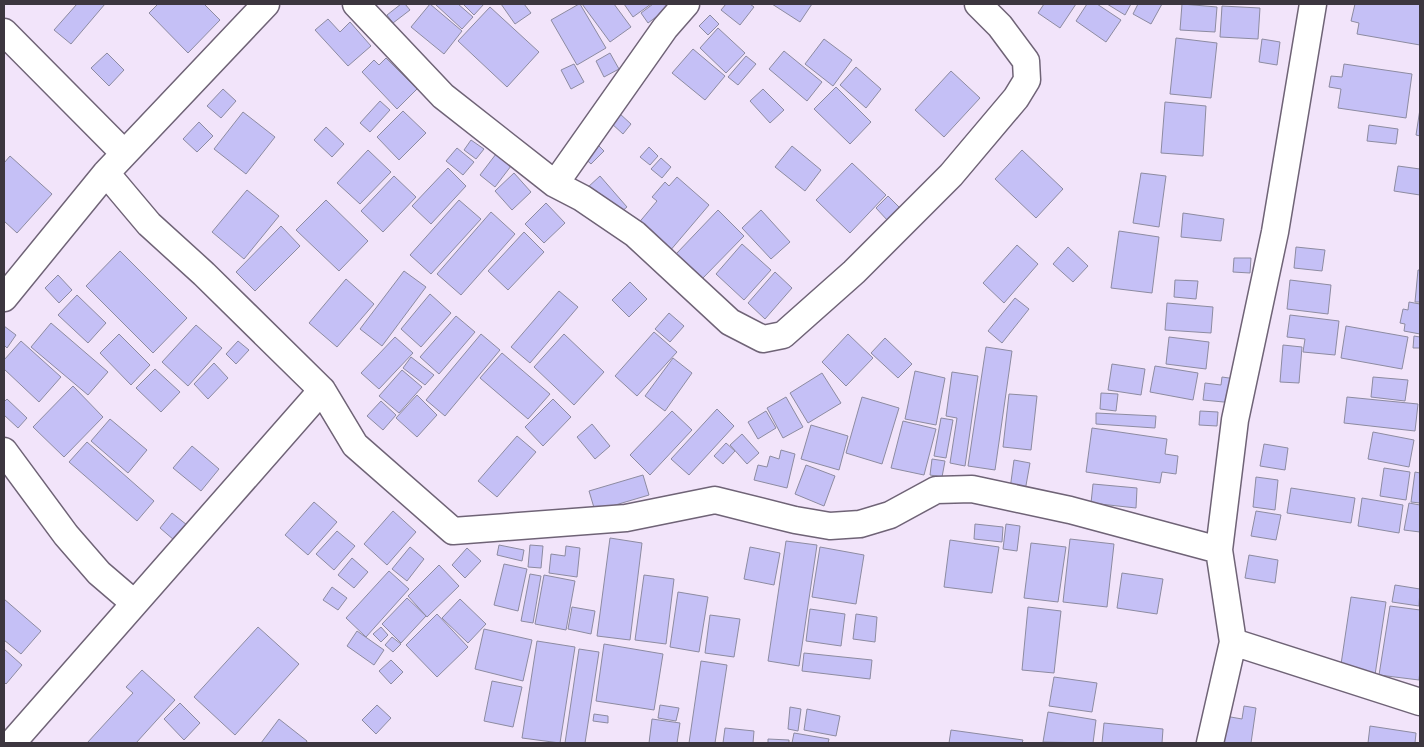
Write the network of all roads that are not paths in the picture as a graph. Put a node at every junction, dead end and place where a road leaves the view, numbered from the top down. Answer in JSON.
{"nodes":[{"id":1,"x":266,"y":4,"type":"edge"},
{"id":2,"x":356,"y":4,"type":"edge"},
{"id":3,"x":686,"y":4,"type":"edge"},
{"id":4,"x":978,"y":4,"type":"edge"},
{"id":5,"x":1313,"y":4,"type":"edge"},
{"id":6,"x":4,"y":32,"type":"edge"},
{"id":7,"x":124,"y":152,"type":"junction"},
{"id":8,"x":106,"y":173,"type":"junction"},
{"id":9,"x":555,"y":184,"type":"junction"},
{"id":10,"x":4,"y":298,"type":"edge"},
{"id":11,"x":322,"y":390,"type":"junction"},
{"id":12,"x":4,"y":451,"type":"edge"},
{"id":13,"x":1219,"y":550,"type":"junction"},
{"id":14,"x":134,"y":603,"type":"junction"},
{"id":15,"x":1233,"y":642,"type":"junction"},
{"id":16,"x":1420,"y":702,"type":"edge"},
{"id":17,"x":12,"y":743,"type":"edge"},
{"id":18,"x":1210,"y":743,"type":"edge"}],
"edges":[{"from":1,"to":7,"type":"street"},
{"from":2,"to":9,"type":"street"},
{"from":3,"to":9,"type":"street"},
{"from":4,"to":9,"type":"street"},
{"from":5,"to":13,"type":"street"},
{"from":6,"to":7,"type":"street"},
{"from":7,"to":8,"type":"street"},
{"from":8,"to":10,"type":"street"},
{"from":8,"to":11,"type":"street"},
{"from":11,"to":13,"type":"street"},
{"from":11,"to":14,"type":"street"},
{"from":12,"to":14,"type":"street"},
{"from":13,"to":15,"type":"street"},
{"from":14,"to":17,"type":"street"},
{"from":15,"to":16,"type":"street"},
{"from":15,"to":18,"type":"street"}]}
